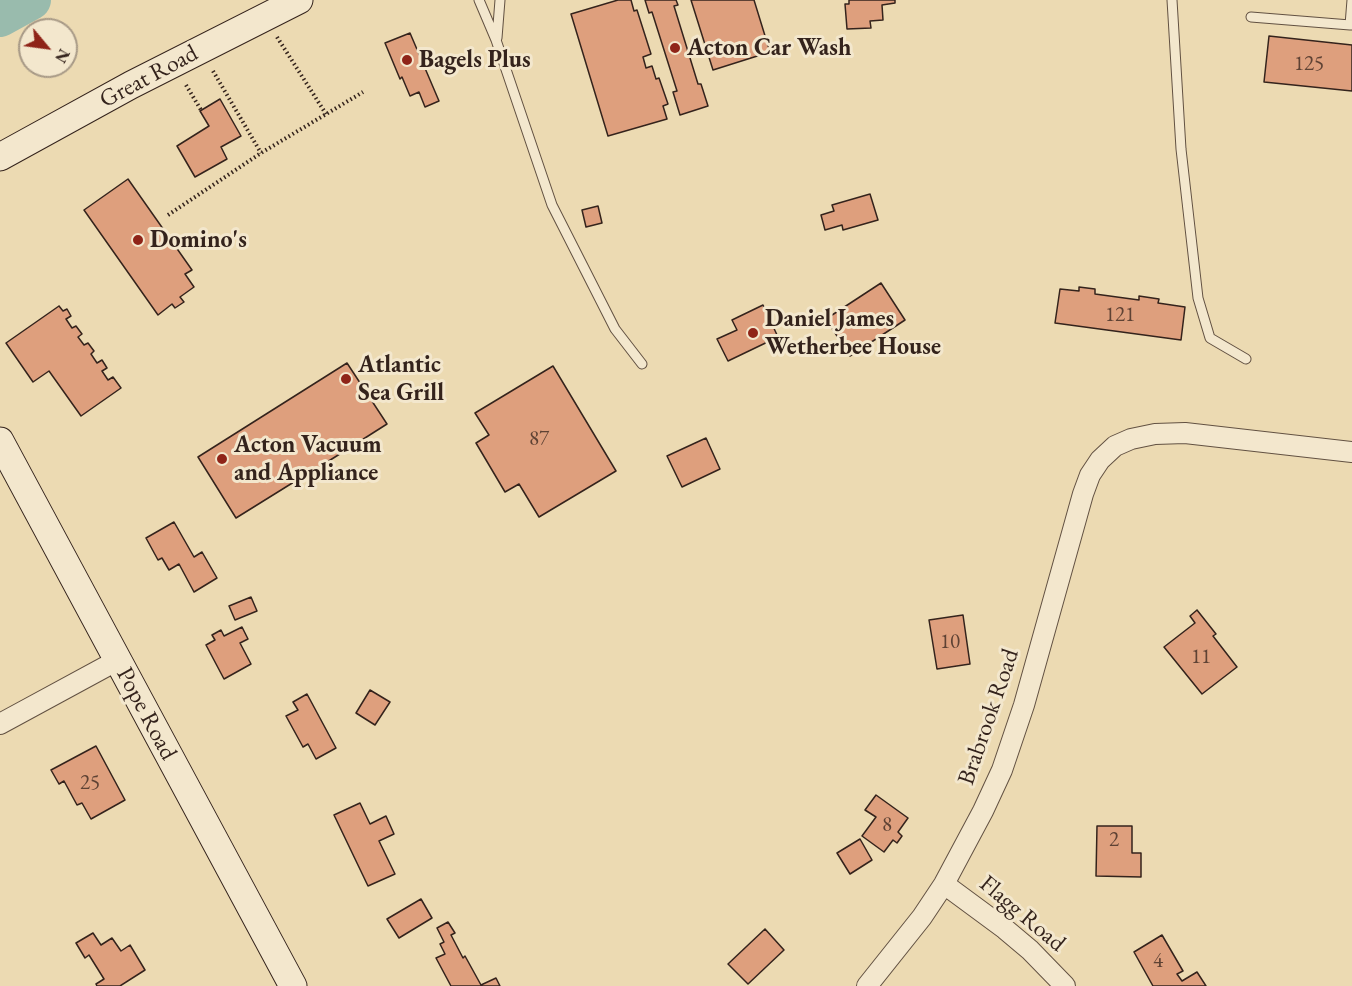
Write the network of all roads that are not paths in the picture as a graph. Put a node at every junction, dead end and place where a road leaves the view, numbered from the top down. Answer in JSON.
{"nodes":[{"id":1,"x":299,"y":0,"type":"edge"},
{"id":2,"x":480,"y":0,"type":"edge"},
{"id":3,"x":500,"y":0,"type":"edge"},
{"id":4,"x":1172,"y":0,"type":"edge"},
{"id":5,"x":1352,"y":0,"type":"edge"},
{"id":6,"x":1251,"y":17,"type":"dead end"},
{"id":7,"x":1351,"y":25,"type":"edge"},
{"id":8,"x":496,"y":40,"type":"junction"},
{"id":9,"x":0,"y":157,"type":"edge"},
{"id":10,"x":1246,"y":359,"type":"dead end"},
{"id":11,"x":642,"y":364,"type":"dead end"},
{"id":12,"x":0,"y":441,"type":"edge"},
{"id":13,"x":1352,"y":452,"type":"edge"},
{"id":14,"x":118,"y":660,"type":"junction"},
{"id":15,"x":0,"y":724,"type":"edge"},
{"id":16,"x":944,"y":884,"type":"junction"},
{"id":17,"x":293,"y":986,"type":"edge"},
{"id":18,"x":867,"y":986,"type":"edge"},
{"id":19,"x":1065,"y":986,"type":"edge"}],
"edges":[{"from":1,"to":9,"type":"street","name":"Great Road"},
{"from":2,"to":8,"type":"lane"},
{"from":3,"to":8,"type":"lane"},
{"from":4,"to":10,"type":"lane"},
{"from":5,"to":7,"type":"lane"},
{"from":6,"to":7,"type":"lane"},
{"from":8,"to":11,"type":"lane"},
{"from":12,"to":14,"type":"street","name":"Pope Road"},
{"from":13,"to":16,"type":"street","name":"Brabrook Road"},
{"from":14,"to":15,"type":"street"},
{"from":14,"to":17,"type":"street","name":"Pope Road"},
{"from":16,"to":18,"type":"street","name":"Brabrook Road"},
{"from":16,"to":19,"type":"street","name":"Flagg Road"}]}
